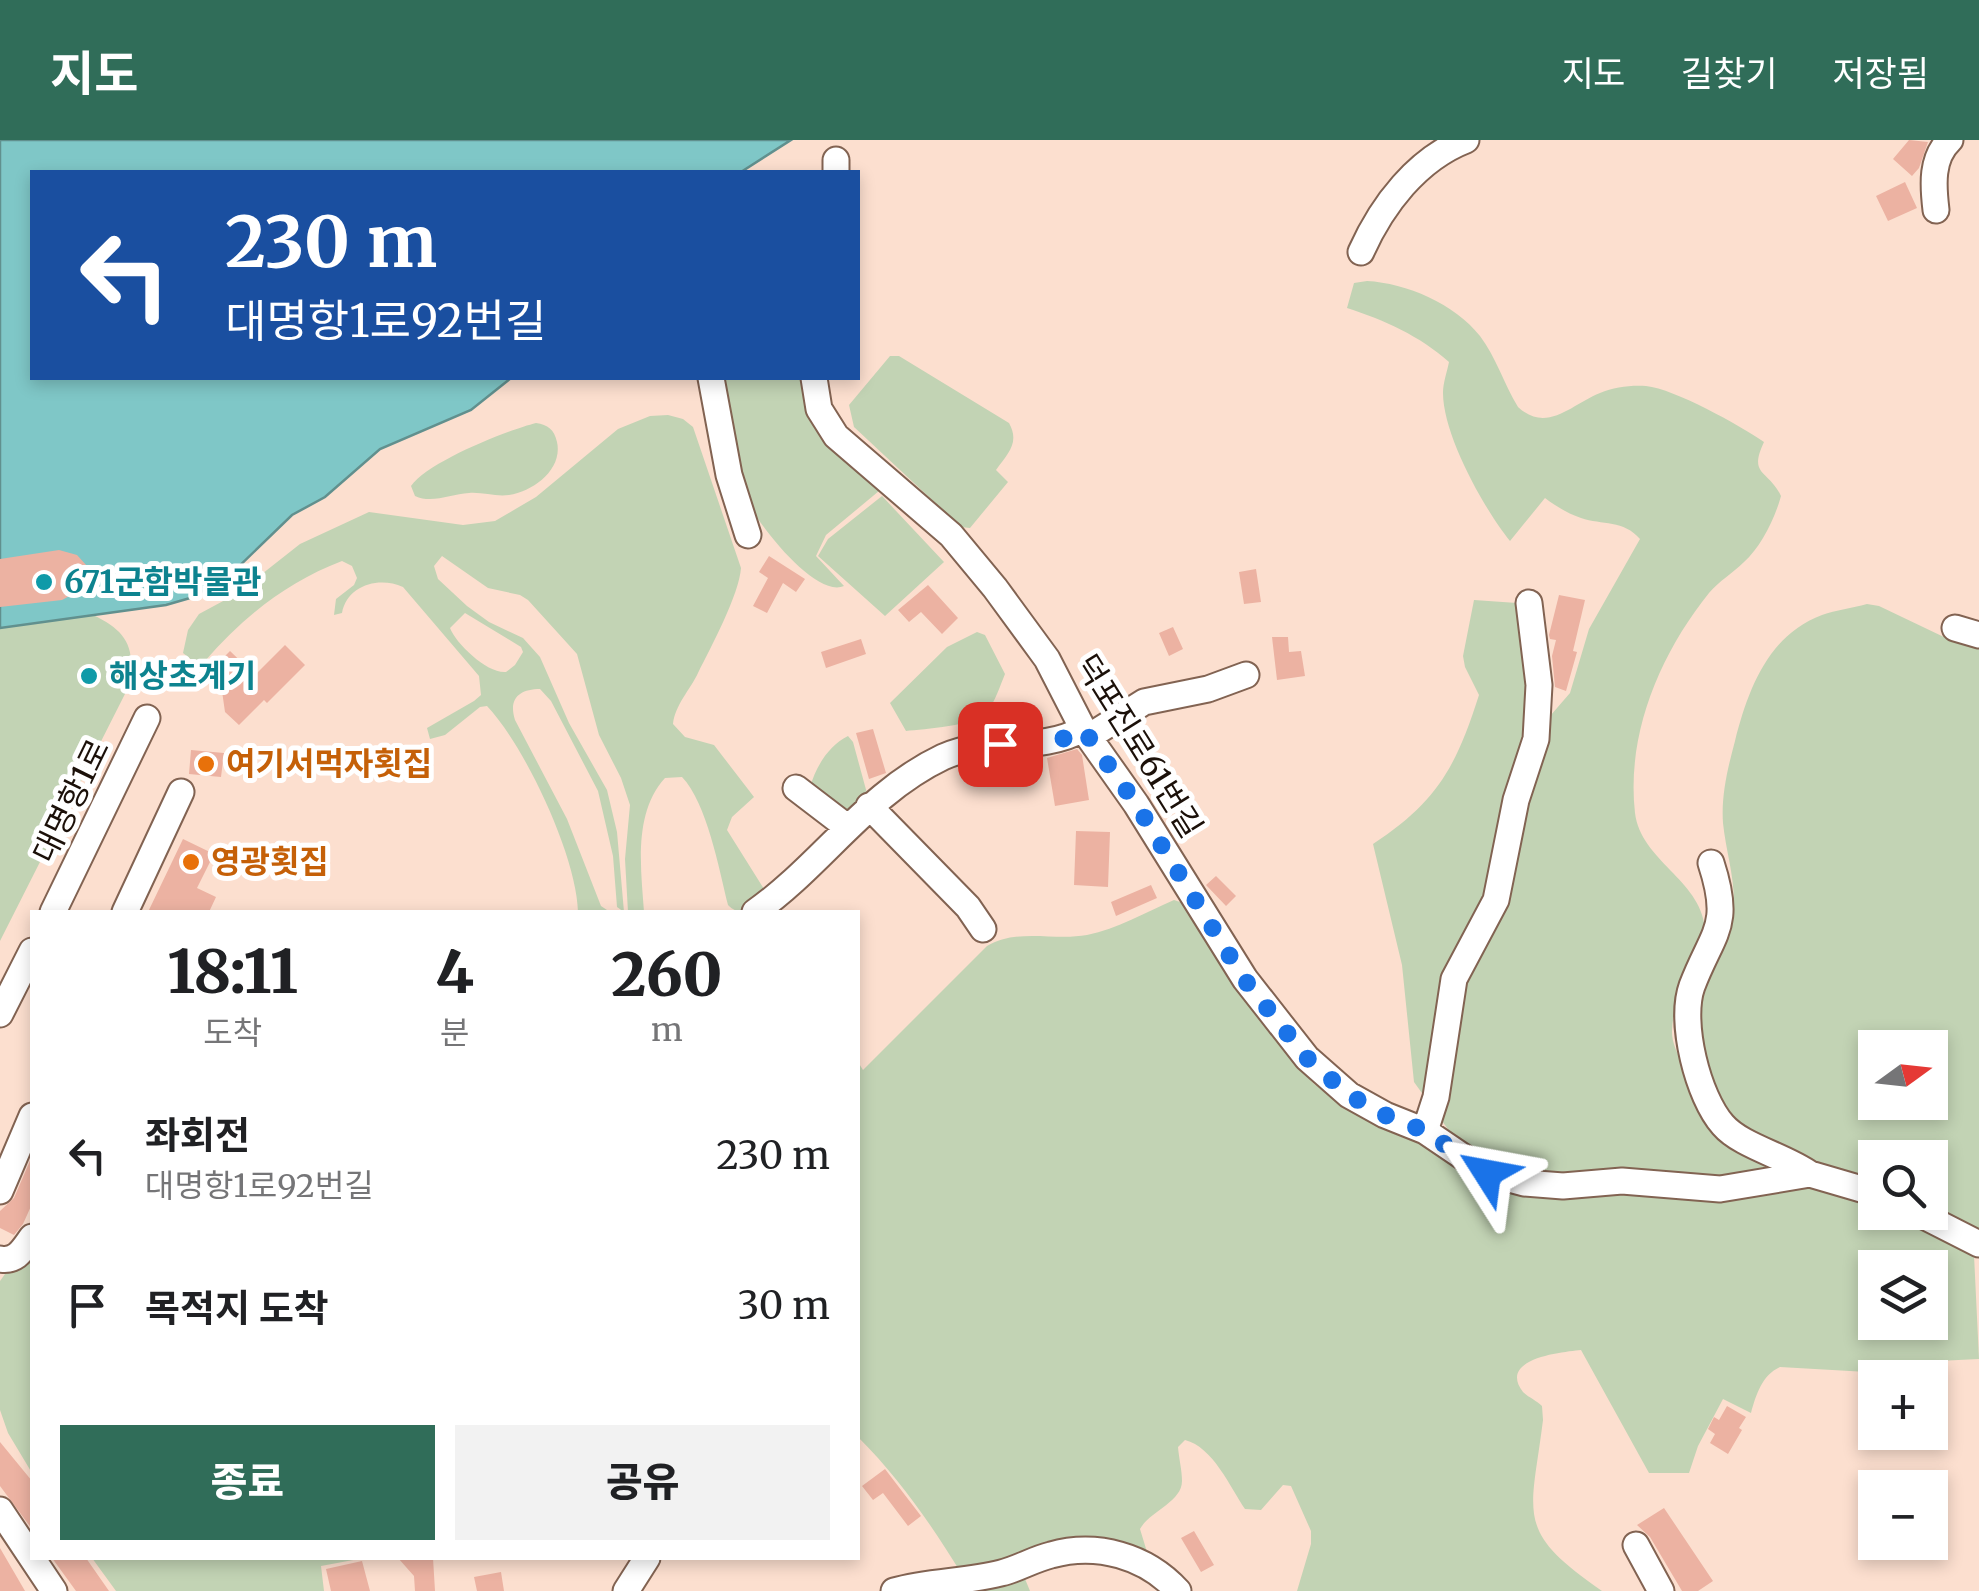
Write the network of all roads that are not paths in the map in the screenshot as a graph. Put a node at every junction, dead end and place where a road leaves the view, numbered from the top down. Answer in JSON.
{"nodes":[{"id":1,"x":1466,"y":140,"type":"edge"},
{"id":2,"x":1950,"y":140,"type":"edge"},
{"id":3,"x":1936,"y":210,"type":"dead end"},
{"id":4,"x":1361,"y":252,"type":"dead end"},
{"id":5,"x":711,"y":380,"type":"edge"},
{"id":6,"x":814,"y":380,"type":"edge"},
{"id":7,"x":748,"y":536,"type":"dead end"},
{"id":8,"x":1529,"y":603,"type":"dead end"},
{"id":9,"x":1246,"y":675,"type":"dead end"},
{"id":10,"x":146,"y":718,"type":"dead end"},
{"id":11,"x":1087,"y":733,"type":"junction"},
{"id":12,"x":796,"y":788,"type":"dead end"},
{"id":13,"x":181,"y":792,"type":"dead end"},
{"id":14,"x":869,"y":806,"type":"junction"},
{"id":15,"x":847,"y":828,"type":"junction"},
{"id":16,"x":1711,"y":863,"type":"dead end"},
{"id":17,"x":54,"y":910,"type":"edge"},
{"id":18,"x":126,"y":910,"type":"edge"},
{"id":19,"x":758,"y":910,"type":"edge"},
{"id":20,"x":982,"y":929,"type":"dead end"},
{"id":21,"x":30,"y":956,"type":"edge"},
{"id":22,"x":1,"y":1011,"type":"edge"},
{"id":23,"x":30,"y":1121,"type":"edge"},
{"id":24,"x":1425,"y":1131,"type":"junction"},
{"id":25,"x":1810,"y":1174,"type":"junction"},
{"id":26,"x":1858,"y":1189,"type":"edge"},
{"id":27,"x":0,"y":1191,"type":"edge"},
{"id":28,"x":1948,"y":1228,"type":"edge"},
{"id":29,"x":30,"y":1240,"type":"edge"},
{"id":30,"x":1979,"y":1244,"type":"edge"},
{"id":31,"x":0,"y":1259,"type":"edge"},
{"id":32,"x":0,"y":1510,"type":"edge"},
{"id":33,"x":1636,"y":1545,"type":"dead end"},
{"id":34,"x":30,"y":1555,"type":"edge"},
{"id":35,"x":33,"y":1560,"type":"edge"},
{"id":36,"x":646,"y":1560,"type":"edge"},
{"id":37,"x":54,"y":1591,"type":"edge"},
{"id":38,"x":626,"y":1591,"type":"edge"},
{"id":39,"x":894,"y":1591,"type":"edge"},
{"id":40,"x":1178,"y":1591,"type":"edge"},
{"id":41,"x":1661,"y":1591,"type":"edge"}],
"edges":[{"from":1,"to":4,"type":"street"},
{"from":2,"to":3,"type":"street"},
{"from":5,"to":7,"type":"street"},
{"from":6,"to":11,"type":"street","name":"덕포진로61번길"},
{"from":8,"to":24,"type":"street"},
{"from":9,"to":11,"type":"street"},
{"from":10,"to":17,"type":"street","name":"대명항1로"},
{"from":11,"to":14,"type":"street"},
{"from":11,"to":24,"type":"street","name":"덕포진로61번길"},
{"from":12,"to":15,"type":"street"},
{"from":13,"to":18,"type":"street"},
{"from":14,"to":15,"type":"street"},
{"from":14,"to":20,"type":"street"},
{"from":15,"to":19,"type":"street"},
{"from":16,"to":25,"type":"street"},
{"from":21,"to":22,"type":"street"},
{"from":23,"to":27,"type":"street"},
{"from":24,"to":25,"type":"street","name":"덕포진로61번길"},
{"from":25,"to":26,"type":"street","name":"덕포진로61번길"},
{"from":28,"to":30,"type":"street"},
{"from":29,"to":31,"type":"street"},
{"from":32,"to":34,"type":"street"},
{"from":33,"to":41,"type":"street"},
{"from":35,"to":37,"type":"street"},
{"from":36,"to":38,"type":"street"},
{"from":39,"to":40,"type":"street"}]}
